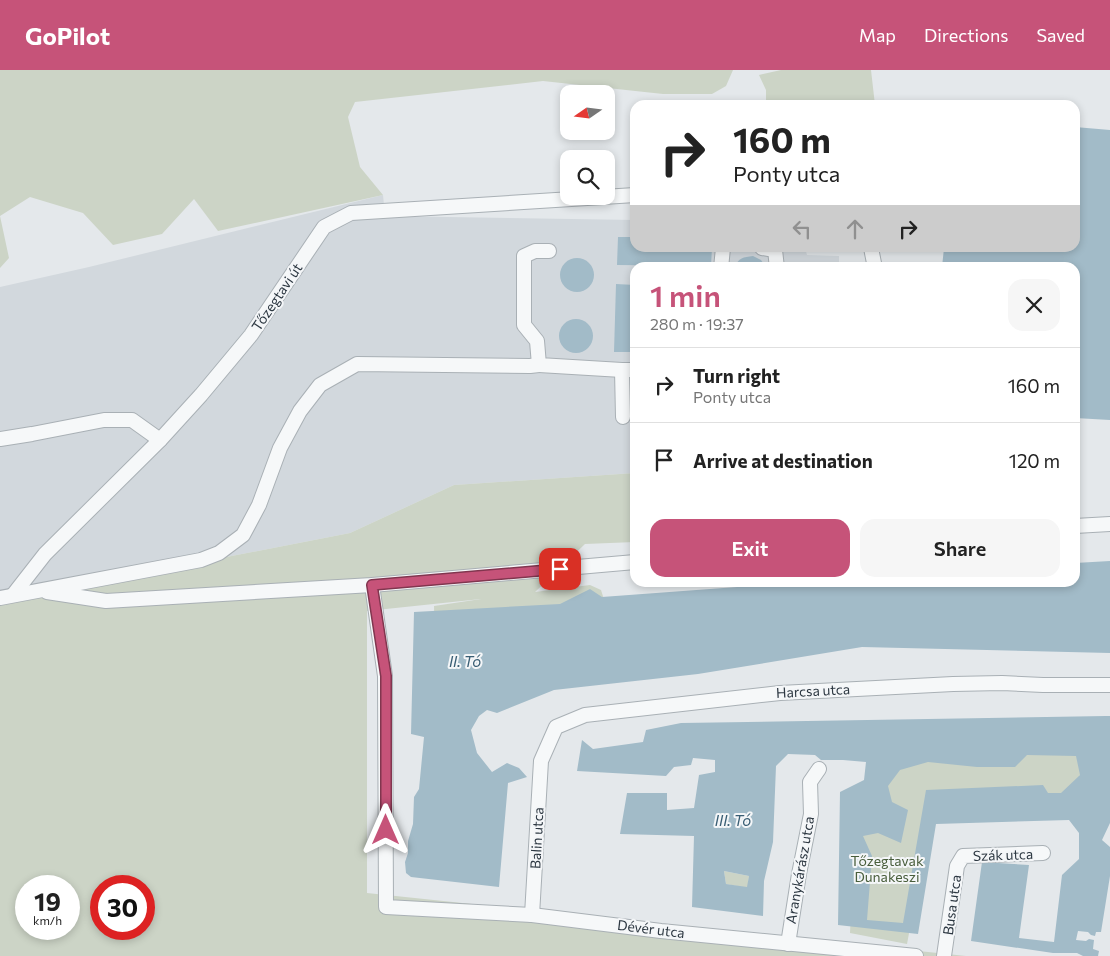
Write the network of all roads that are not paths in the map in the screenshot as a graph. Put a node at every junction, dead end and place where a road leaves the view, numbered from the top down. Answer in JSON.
{"nodes":[{"id":1,"x":630,"y":195,"type":"edge"},
{"id":2,"x":549,"y":251,"type":"dead end"},
{"id":3,"x":539,"y":365,"type":"junction"},
{"id":4,"x":629,"y":370,"type":"edge"},
{"id":5,"x":623,"y":416,"type":"dead end"},
{"id":6,"x":0,"y":439,"type":"edge"},
{"id":7,"x":160,"y":440,"type":"junction"},
{"id":8,"x":1110,"y":524,"type":"edge"},
{"id":9,"x":1080,"y":526,"type":"edge"},
{"id":10,"x":630,"y":562,"type":"edge"},
{"id":11,"x":372,"y":585,"type":"junction"},
{"id":12,"x":36,"y":590,"type":"junction"},
{"id":13,"x":7,"y":596,"type":"edge"},
{"id":14,"x":1110,"y":685,"type":"edge"},
{"id":15,"x":541,"y":761,"type":"joint"},
{"id":16,"x":819,"y":769,"type":"dead end"},
{"id":17,"x":1043,"y":853,"type":"dead end"},
{"id":18,"x":963,"y":856,"type":"joint"},
{"id":19,"x":532,"y":915,"type":"junction"},
{"id":20,"x":788,"y":944,"type":"junction"},
{"id":21,"x":916,"y":956,"type":"edge"},
{"id":22,"x":944,"y":956,"type":"edge"}],
"edges":[{"from":1,"to":7,"type":"street","name":"Tőzegtavi út"},
{"from":2,"to":3,"type":"street"},
{"from":3,"to":4,"type":"street","name":"Tőzegtavi út"},
{"from":3,"to":12,"type":"street","name":"Tőzegtavi út"},
{"from":4,"to":5,"type":"street"},
{"from":6,"to":7,"type":"street"},
{"from":7,"to":13,"type":"street","name":"Tőzegtavi út"},
{"from":8,"to":9,"type":"street"},
{"from":10,"to":11,"type":"street"},
{"from":11,"to":12,"type":"street"},
{"from":11,"to":19,"type":"street","name":"Dévér utca"},
{"from":12,"to":13,"type":"street","name":"Tőzegtavi út"},
{"from":14,"to":15,"type":"street","name":"Harcsa utca"},
{"from":15,"to":19,"type":"street","name":"Balin utca"},
{"from":16,"to":20,"type":"street","name":"Aranykárász utca"},
{"from":17,"to":18,"type":"street","name":"Szák utca"},
{"from":18,"to":22,"type":"street","name":"Busa utca"},
{"from":19,"to":20,"type":"street","name":"Dévér utca"},
{"from":20,"to":21,"type":"street","name":"Dévér utca"}]}
